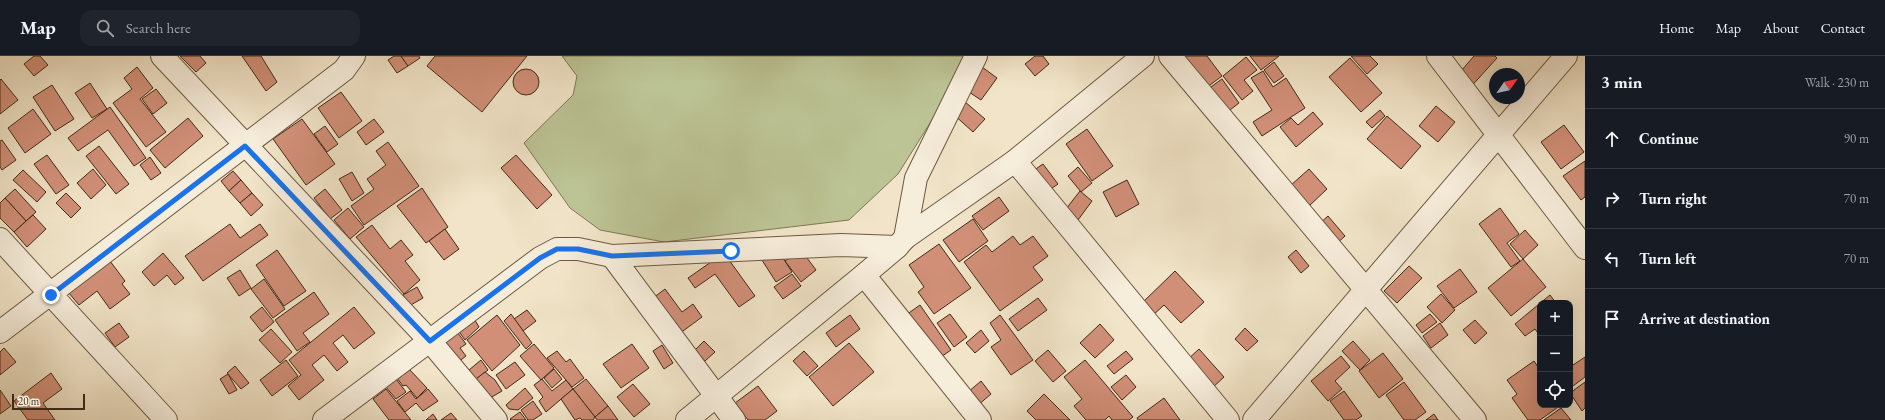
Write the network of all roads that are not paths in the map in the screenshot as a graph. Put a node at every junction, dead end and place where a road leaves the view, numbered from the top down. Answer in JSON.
{"nodes":[{"id":1,"x":162,"y":56,"type":"edge"},
{"id":2,"x":354,"y":56,"type":"edge"},
{"id":3,"x":976,"y":56,"type":"edge"},
{"id":4,"x":1144,"y":56,"type":"edge"},
{"id":5,"x":1170,"y":56,"type":"edge"},
{"id":6,"x":1438,"y":56,"type":"edge"},
{"id":7,"x":1566,"y":56,"type":"edge"},
{"id":8,"x":1499,"y":136,"type":"junction"},
{"id":9,"x":245,"y":146,"type":"junction"},
{"id":10,"x":1015,"y":161,"type":"junction"},
{"id":11,"x":0,"y":239,"type":"edge"},
{"id":12,"x":901,"y":243,"type":"junction"},
{"id":13,"x":1585,"y":248,"type":"edge"},
{"id":14,"x":612,"y":256,"type":"junction"},
{"id":15,"x":864,"y":275,"type":"junction"},
{"id":16,"x":1366,"y":289,"type":"junction"},
{"id":17,"x":51,"y":295,"type":"junction"},
{"id":18,"x":0,"y":332,"type":"edge"},
{"id":19,"x":430,"y":341,"type":"junction"},
{"id":20,"x":716,"y":397,"type":"junction"},
{"id":21,"x":166,"y":420,"type":"edge"},
{"id":22,"x":324,"y":420,"type":"edge"},
{"id":23,"x":496,"y":420,"type":"edge"},
{"id":24,"x":687,"y":420,"type":"edge"},
{"id":25,"x":734,"y":420,"type":"edge"},
{"id":26,"x":980,"y":420,"type":"edge"},
{"id":27,"x":1228,"y":420,"type":"edge"},
{"id":28,"x":1254,"y":420,"type":"edge"},
{"id":29,"x":1476,"y":420,"type":"edge"}],
"edges":[{"from":1,"to":9,"type":"street"},
{"from":2,"to":9,"type":"street"},
{"from":3,"to":12,"type":"street"},
{"from":4,"to":10,"type":"street"},
{"from":5,"to":16,"type":"street"},
{"from":6,"to":8,"type":"street"},
{"from":7,"to":8,"type":"street"},
{"from":8,"to":13,"type":"street"},
{"from":8,"to":16,"type":"street"},
{"from":9,"to":17,"type":"street"},
{"from":9,"to":19,"type":"street"},
{"from":10,"to":12,"type":"street"},
{"from":10,"to":27,"type":"street"},
{"from":11,"to":17,"type":"street"},
{"from":12,"to":14,"type":"street"},
{"from":12,"to":15,"type":"street"},
{"from":14,"to":19,"type":"street"},
{"from":14,"to":20,"type":"street"},
{"from":15,"to":20,"type":"street"},
{"from":15,"to":26,"type":"street"},
{"from":16,"to":28,"type":"street"},
{"from":16,"to":29,"type":"street"},
{"from":17,"to":18,"type":"street"},
{"from":17,"to":21,"type":"street"},
{"from":19,"to":22,"type":"street"},
{"from":19,"to":23,"type":"street"},
{"from":20,"to":24,"type":"street"},
{"from":20,"to":25,"type":"street"}]}
